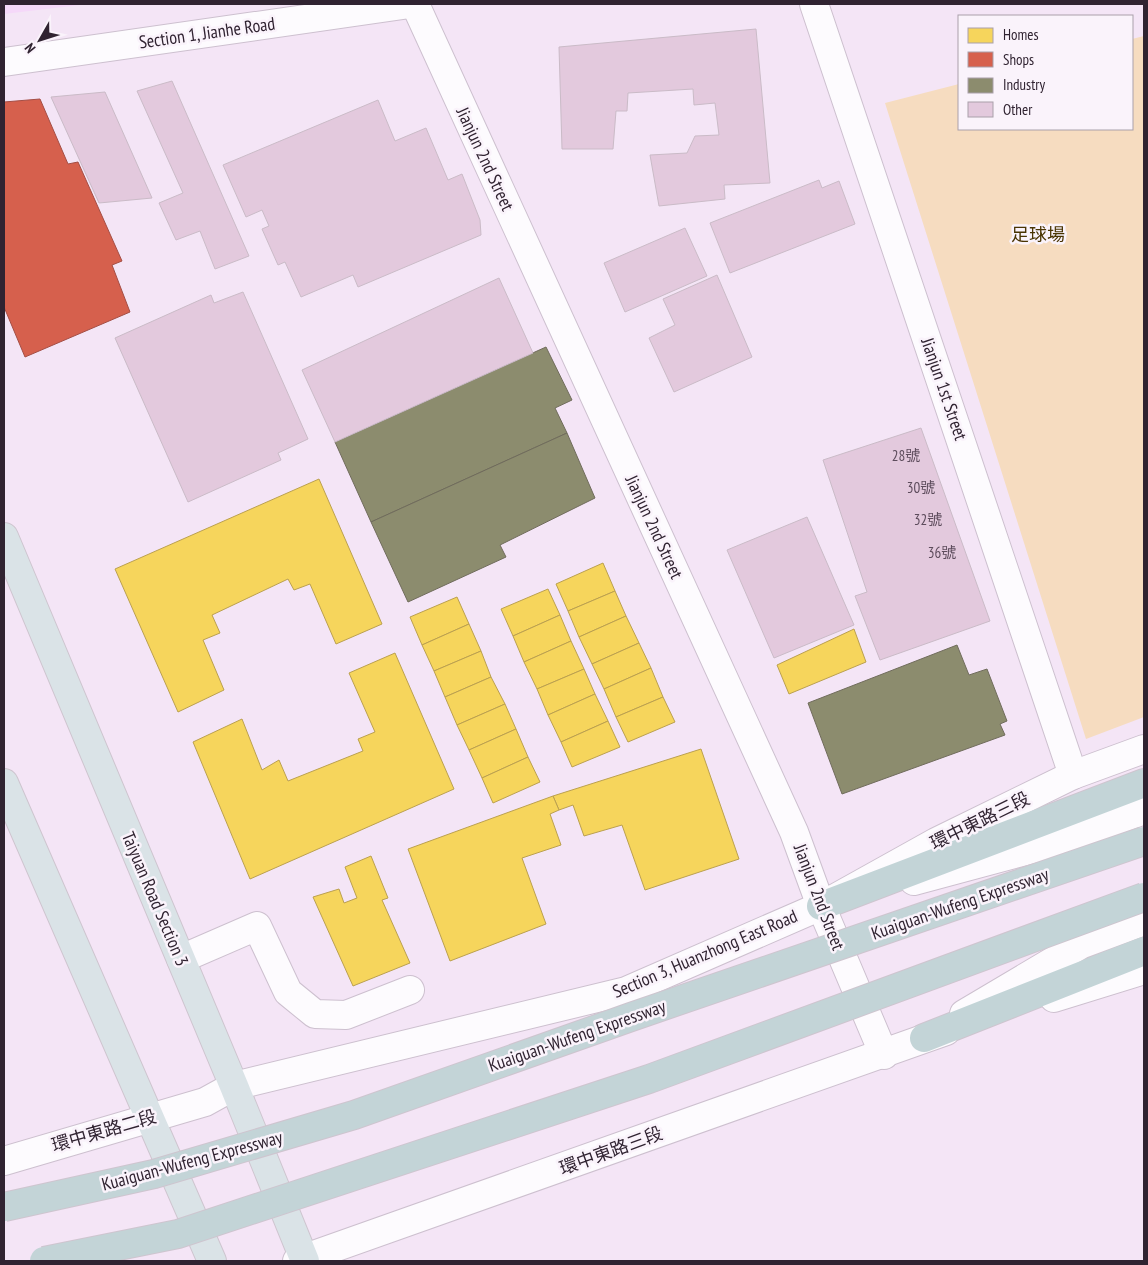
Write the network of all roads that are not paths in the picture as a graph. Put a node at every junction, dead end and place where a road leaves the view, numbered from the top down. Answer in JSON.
{"nodes":[{"id":1,"x":410,"y":4,"type":"edge"},
{"id":2,"x":415,"y":4,"type":"edge"},
{"id":3,"x":814,"y":4,"type":"edge"},
{"id":4,"x":4,"y":62,"type":"edge"},
{"id":5,"x":4,"y":537,"type":"edge"},
{"id":6,"x":1144,"y":749,"type":"edge"},
{"id":7,"x":1073,"y":775,"type":"junction"},
{"id":8,"x":4,"y":782,"type":"edge"},
{"id":9,"x":1144,"y":783,"type":"edge"},
{"id":10,"x":1144,"y":810,"type":"edge"},
{"id":11,"x":1144,"y":841,"type":"edge"},
{"id":12,"x":1144,"y":897,"type":"edge"},
{"id":13,"x":820,"y":906,"type":"junction"},
{"id":14,"x":1144,"y":921,"type":"edge"},
{"id":15,"x":1144,"y":951,"type":"edge"},
{"id":16,"x":180,"y":959,"type":"junction"},
{"id":17,"x":1144,"y":970,"type":"edge"},
{"id":18,"x":410,"y":990,"type":"dead end"},
{"id":19,"x":924,"y":1038,"type":"junction"},
{"id":20,"x":884,"y":1054,"type":"junction"},
{"id":21,"x":234,"y":1086,"type":"junction"},
{"id":22,"x":205,"y":1102,"type":"joint"},
{"id":23,"x":150,"y":1118,"type":"junction"},
{"id":24,"x":4,"y":1160,"type":"edge"},
{"id":25,"x":4,"y":1207,"type":"edge"},
{"id":26,"x":44,"y":1261,"type":"edge"},
{"id":27,"x":212,"y":1261,"type":"edge"},
{"id":28,"x":302,"y":1261,"type":"edge"}],
"edges":[{"from":1,"to":4,"type":"street","name":"Section 1, Jianhe Road"},
{"from":2,"to":13,"type":"street","name":"Jianjun 2nd Street"},
{"from":3,"to":7,"type":"street","name":"Jianjun 1st Street"},
{"from":5,"to":16,"type":"main road","name":"Taiyuan Road Section 3"},
{"from":6,"to":7,"type":"street","name":"環中東路三段"},
{"from":7,"to":13,"type":"street","name":"環中東路三段"},
{"from":8,"to":23,"type":"main road"},
{"from":9,"to":13,"type":"highway"},
{"from":10,"to":13,"type":"street","name":"Section 3, Huanzhong East Road"},
{"from":11,"to":25,"type":"highway","name":"Kuaiguan-Wufeng Expressway","bridge":true},
{"from":12,"to":26,"type":"highway","bridge":true},
{"from":13,"to":20,"type":"street","name":"Jianjun 2nd Street"},
{"from":13,"to":21,"type":"street","name":"Section 3, Huanzhong East Road"},
{"from":14,"to":19,"type":"street","name":"環中東路三段"},
{"from":15,"to":19,"type":"highway"},
{"from":16,"to":18,"type":"street"},
{"from":16,"to":21,"type":"main road","name":"Taiyuan Road Section 3"},
{"from":17,"to":19,"type":"street","name":"環中東路三段"},
{"from":19,"to":20,"type":"street","name":"環中東路三段"},
{"from":20,"to":28,"type":"street","name":"環中東路三段"},
{"from":21,"to":22,"type":"street","name":"Section 3, Huanzhong East Road"},
{"from":21,"to":28,"type":"main road","name":"Taiyuan Road Section 3"},
{"from":22,"to":23,"type":"street","name":"環中東路二段"},
{"from":23,"to":24,"type":"street","name":"環中東路二段"},
{"from":23,"to":27,"type":"main road"}]}
